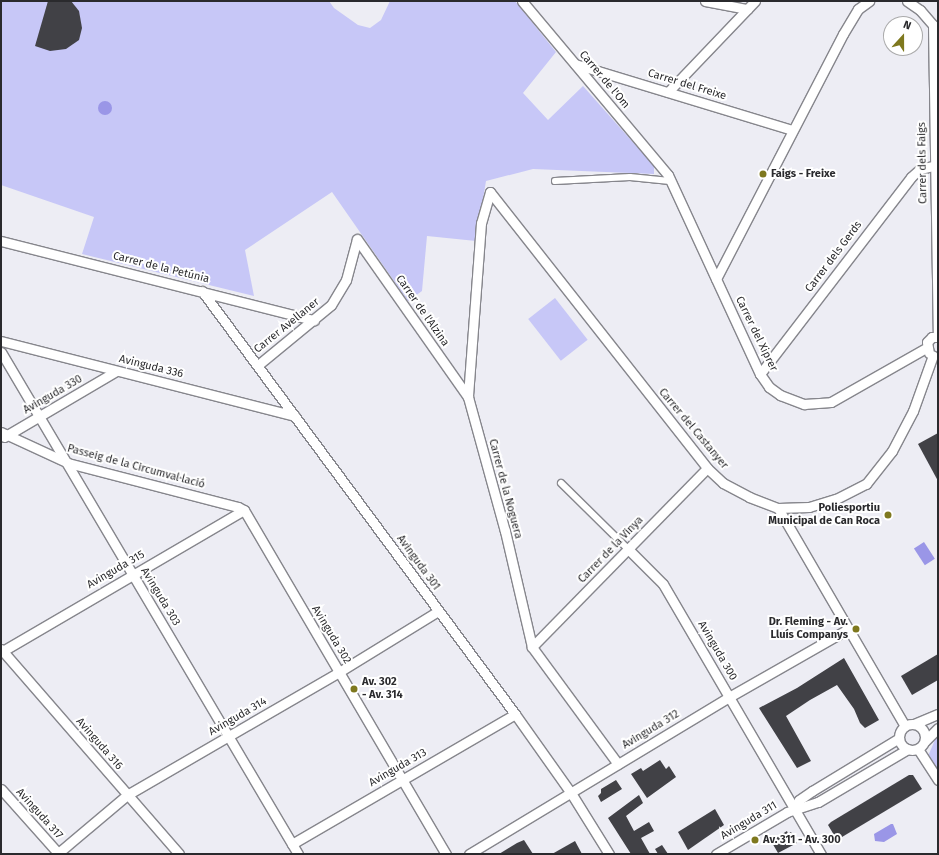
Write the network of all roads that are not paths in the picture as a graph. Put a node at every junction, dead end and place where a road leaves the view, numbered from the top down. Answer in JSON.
{"nodes":[{"id":1,"x":522,"y":1,"type":"edge"},
{"id":2,"x":705,"y":1,"type":"edge"},
{"id":3,"x":755,"y":1,"type":"edge"},
{"id":4,"x":869,"y":1,"type":"edge"},
{"id":5,"x":908,"y":1,"type":"edge"},
{"id":6,"x":747,"y":9,"type":"junction"},
{"id":7,"x":936,"y":27,"type":"edge"},
{"id":8,"x":574,"y":64,"type":"junction"},
{"id":9,"x":668,"y":92,"type":"junction"},
{"id":10,"x":792,"y":130,"type":"junction"},
{"id":11,"x":936,"y":164,"type":"edge"},
{"id":12,"x":669,"y":178,"type":"junction"},
{"id":13,"x":554,"y":181,"type":"dead end"},
{"id":14,"x":490,"y":192,"type":"joint"},
{"id":15,"x":357,"y":239,"type":"joint"},
{"id":16,"x":1,"y":241,"type":"edge"},
{"id":17,"x":716,"y":279,"type":"junction"},
{"id":18,"x":202,"y":290,"type":"junction"},
{"id":19,"x":314,"y":320,"type":"junction"},
{"id":20,"x":938,"y":337,"type":"edge"},
{"id":21,"x":1,"y":341,"type":"edge"},
{"id":22,"x":926,"y":348,"type":"junction"},
{"id":23,"x":1,"y":352,"type":"edge"},
{"id":24,"x":935,"y":355,"type":"edge"},
{"id":25,"x":258,"y":364,"type":"junction"},
{"id":26,"x":116,"y":371,"type":"junction"},
{"id":27,"x":760,"y":374,"type":"junction"},
{"id":28,"x":468,"y":397,"type":"junction"},
{"id":29,"x":295,"y":416,"type":"junction"},
{"id":30,"x":40,"y":417,"type":"junction"},
{"id":31,"x":3,"y":435,"type":"edge"},
{"id":32,"x":68,"y":463,"type":"junction"},
{"id":33,"x":707,"y":468,"type":"junction"},
{"id":34,"x":560,"y":482,"type":"dead end"},
{"id":35,"x":778,"y":508,"type":"junction"},
{"id":36,"x":244,"y":510,"type":"junction"},
{"id":37,"x":628,"y":549,"type":"junction"},
{"id":38,"x":132,"y":574,"type":"junction"},
{"id":39,"x":438,"y":611,"type":"junction"},
{"id":40,"x":848,"y":629,"type":"junction"},
{"id":41,"x":532,"y":648,"type":"junction"},
{"id":42,"x":1,"y":650,"type":"edge"},
{"id":43,"x":340,"y":672,"type":"junction"},
{"id":44,"x":729,"y":697,"type":"junction"},
{"id":45,"x":515,"y":714,"type":"junction"},
{"id":46,"x":938,"y":714,"type":"edge"},
{"id":47,"x":910,"y":725,"type":"junction"},
{"id":48,"x":938,"y":728,"type":"edge"},
{"id":49,"x":230,"y":735,"type":"junction"},
{"id":50,"x":899,"y":738,"type":"junction"},
{"id":51,"x":925,"y":740,"type":"junction"},
{"id":52,"x":918,"y":749,"type":"junction"},
{"id":53,"x":908,"y":750,"type":"junction"},
{"id":54,"x":618,"y":764,"type":"junction"},
{"id":55,"x":401,"y":780,"type":"junction"},
{"id":56,"x":938,"y":780,"type":"edge"},
{"id":57,"x":1,"y":789,"type":"edge"},
{"id":58,"x":571,"y":793,"type":"junction"},
{"id":59,"x":127,"y":795,"type":"junction"},
{"id":60,"x":794,"y":809,"type":"junction"},
{"id":61,"x":292,"y":844,"type":"junction"},
{"id":62,"x":58,"y":854,"type":"edge"},
{"id":63,"x":178,"y":854,"type":"edge"},
{"id":64,"x":298,"y":854,"type":"edge"},
{"id":65,"x":446,"y":854,"type":"edge"},
{"id":66,"x":469,"y":854,"type":"edge"},
{"id":67,"x":609,"y":854,"type":"edge"},
{"id":68,"x":716,"y":854,"type":"edge"},
{"id":69,"x":821,"y":854,"type":"edge"}],
"edges":[{"from":1,"to":8,"type":"street","name":"Carrer de l'Om"},
{"from":2,"to":6,"type":"street"},
{"from":3,"to":6,"type":"street"},
{"from":4,"to":10,"type":"street"},
{"from":5,"to":7,"type":"street","name":"Carrer dels Faigs"},
{"from":6,"to":9,"type":"street"},
{"from":7,"to":11,"type":"street","name":"Carrer dels Faigs"},
{"from":8,"to":9,"type":"street","name":"Carrer del Freixe"},
{"from":8,"to":12,"type":"street","name":"Carrer de l'Om"},
{"from":9,"to":10,"type":"street","name":"Carrer del Freixe"},
{"from":10,"to":17,"type":"street"},
{"from":11,"to":20,"type":"street","name":"Carrer dels Faigs"},
{"from":11,"to":27,"type":"street","name":"Carrer dels Gerds"},
{"from":12,"to":13,"type":"street"},
{"from":12,"to":17,"type":"street","name":"Carrer del Xiprer"},
{"from":14,"to":28,"type":"street","name":"Carrer de la Noguera"},
{"from":14,"to":33,"type":"street","name":"Carrer del Castanyer"},
{"from":15,"to":19,"type":"street","name":"Carrer Avellaner"},
{"from":15,"to":28,"type":"street","name":"Carrer de l'Alzina"},
{"from":16,"to":18,"type":"street","name":"Carrer de la Petúnia"},
{"from":17,"to":27,"type":"street","name":"Carrer del Xiprer"},
{"from":18,"to":19,"type":"street","name":"Carrer de la Petúnia"},
{"from":18,"to":25,"type":"street","name":"Avinguda 301"},
{"from":19,"to":25,"type":"street","name":"Carrer Avellaner"},
{"from":20,"to":22,"type":"street","name":"Carrer del Xiprer"},
{"from":21,"to":26,"type":"street","name":"Avinguda 336"},
{"from":22,"to":24,"type":"street"},
{"from":22,"to":27,"type":"street","name":"Carrer del Xiprer"},
{"from":23,"to":30,"type":"street","name":"Avinguda 303"},
{"from":24,"to":35,"type":"street","name":"Carrer del Castanyer"},
{"from":25,"to":29,"type":"street","name":"Avinguda 301"},
{"from":26,"to":29,"type":"street","name":"Avinguda 336"},
{"from":26,"to":30,"type":"street","name":"Avinguda 330"},
{"from":28,"to":41,"type":"street","name":"Carrer de la Noguera"},
{"from":29,"to":39,"type":"street","name":"Avinguda 301"},
{"from":30,"to":31,"type":"street","name":"Avinguda 330"},
{"from":30,"to":32,"type":"street","name":"Avinguda 303"},
{"from":31,"to":32,"type":"street","name":"Passeig de la Circumval·lació"},
{"from":32,"to":36,"type":"street","name":"Passeig de la Circumval·lació"},
{"from":32,"to":38,"type":"street","name":"Avinguda 303"},
{"from":33,"to":35,"type":"street","name":"Carrer del Castanyer"},
{"from":33,"to":37,"type":"street","name":"Carrer de la Vinya"},
{"from":34,"to":37,"type":"street","name":"Avinguda 300"},
{"from":35,"to":40,"type":"street"},
{"from":36,"to":38,"type":"street","name":"Avinguda 315"},
{"from":36,"to":43,"type":"street","name":"Avinguda 302"},
{"from":37,"to":41,"type":"street","name":"Carrer de la Vinya"},
{"from":37,"to":44,"type":"street","name":"Avinguda 300"},
{"from":38,"to":42,"type":"street","name":"Avinguda 315"},
{"from":38,"to":49,"type":"street","name":"Avinguda 303"},
{"from":39,"to":43,"type":"street","name":"Avinguda 314"},
{"from":39,"to":45,"type":"street","name":"Avinguda 301"},
{"from":40,"to":44,"type":"street","name":"Avinguda 312"},
{"from":40,"to":47,"type":"street"},
{"from":41,"to":54,"type":"street","name":"Carrer de la Noguera"},
{"from":42,"to":59,"type":"street","name":"Avinguda 316"},
{"from":43,"to":49,"type":"street","name":"Avinguda 314"},
{"from":43,"to":55,"type":"street","name":"Avinguda 302"},
{"from":44,"to":54,"type":"street","name":"Avinguda 312"},
{"from":44,"to":60,"type":"street","name":"Avinguda 300"},
{"from":45,"to":55,"type":"street","name":"Avinguda 313"},
{"from":45,"to":58,"type":"street","name":"Avinguda 301"},
{"from":46,"to":47,"type":"street"},
{"from":47,"to":50,"type":"street"},
{"from":47,"to":51,"type":"street"},
{"from":48,"to":51,"type":"street"},
{"from":49,"to":59,"type":"street","name":"Avinguda 314"},
{"from":49,"to":61,"type":"street","name":"Avinguda 303"},
{"from":50,"to":53,"type":"street"},
{"from":50,"to":60,"type":"street"},
{"from":51,"to":52,"type":"street"},
{"from":52,"to":53,"type":"street"},
{"from":52,"to":56,"type":"street"},
{"from":53,"to":60,"type":"street"},
{"from":54,"to":58,"type":"street","name":"Avinguda 312"},
{"from":55,"to":61,"type":"street","name":"Avinguda 313"},
{"from":55,"to":65,"type":"street","name":"Avinguda 302"},
{"from":57,"to":62,"type":"street","name":"Avinguda 317"},
{"from":58,"to":66,"type":"street","name":"Avinguda 312"},
{"from":58,"to":67,"type":"street","name":"Avinguda 301"},
{"from":59,"to":62,"type":"street","name":"Avinguda 314"},
{"from":59,"to":63,"type":"street","name":"Avinguda 316"},
{"from":60,"to":68,"type":"street","name":"Avinguda 311"},
{"from":60,"to":69,"type":"street","name":"Avinguda 300"},
{"from":61,"to":64,"type":"street","name":"Avinguda 303"}]}
